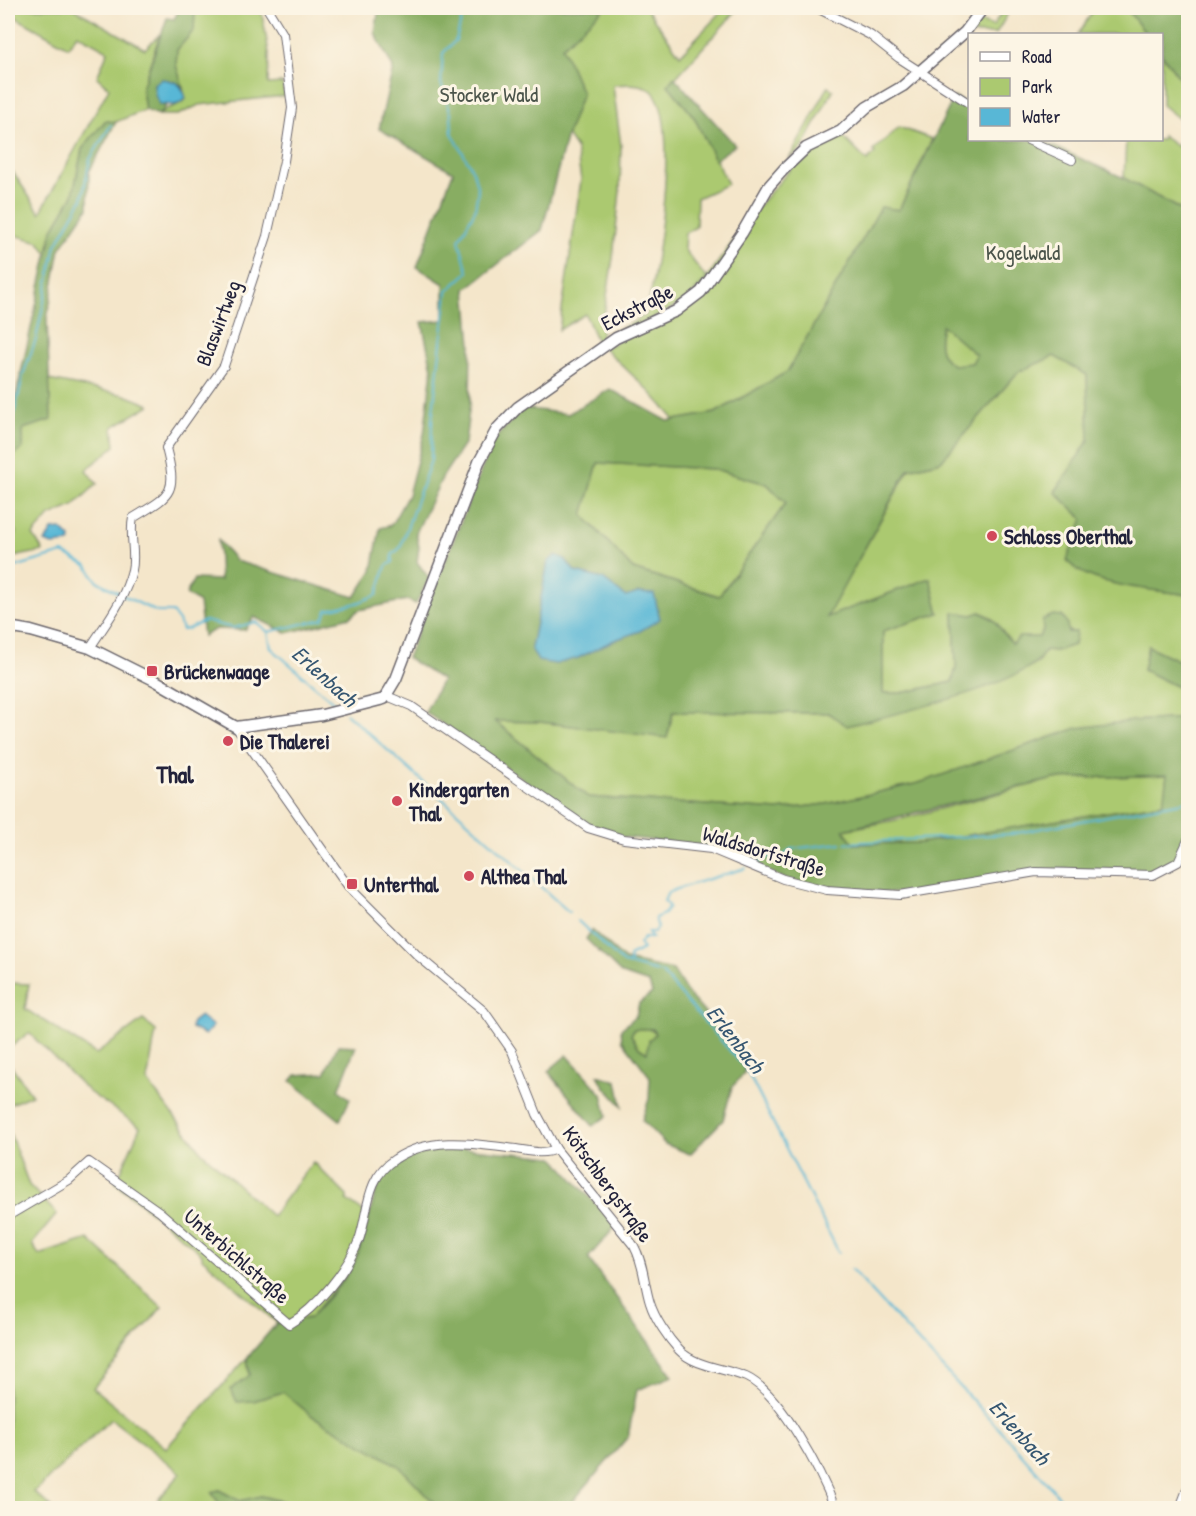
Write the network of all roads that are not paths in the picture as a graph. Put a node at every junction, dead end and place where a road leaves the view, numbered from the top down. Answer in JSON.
{"nodes":[{"id":1,"x":267,"y":8,"type":"edge"},
{"id":2,"x":816,"y":8,"type":"edge"},
{"id":3,"x":983,"y":8,"type":"edge"},
{"id":4,"x":919,"y":71,"type":"junction"},
{"id":5,"x":968,"y":104,"type":"edge"},
{"id":6,"x":1030,"y":141,"type":"edge"},
{"id":7,"x":1072,"y":160,"type":"dead end"},
{"id":8,"x":8,"y":627,"type":"edge"},
{"id":9,"x":90,"y":648,"type":"junction"},
{"id":10,"x":387,"y":696,"type":"junction"},
{"id":11,"x":236,"y":728,"type":"junction"},
{"id":12,"x":1188,"y":840,"type":"edge"},
{"id":13,"x":556,"y":1149,"type":"junction"},
{"id":14,"x":8,"y":1216,"type":"edge"},
{"id":15,"x":1188,"y":1487,"type":"edge"},
{"id":16,"x":835,"y":1509,"type":"edge"},
{"id":17,"x":1180,"y":1509,"type":"edge"}],
"edges":[{"from":1,"to":9,"type":"street","name":"Blaswirtweg"},
{"from":2,"to":4,"type":"street"},
{"from":3,"to":4,"type":"street","name":"Eckstraße"},
{"from":4,"to":5,"type":"street"},
{"from":4,"to":10,"type":"street","name":"Eckstraße"},
{"from":6,"to":7,"type":"street"},
{"from":8,"to":9,"type":"street"},
{"from":9,"to":11,"type":"street"},
{"from":10,"to":11,"type":"street"},
{"from":10,"to":12,"type":"street","name":"Waldsdorfstraße"},
{"from":11,"to":13,"type":"street","name":"Kötschbergstraße"},
{"from":13,"to":14,"type":"street","name":"Unterbichlstraße"},
{"from":13,"to":16,"type":"street","name":"Kötschbergstraße"},
{"from":15,"to":17,"type":"street"}]}
